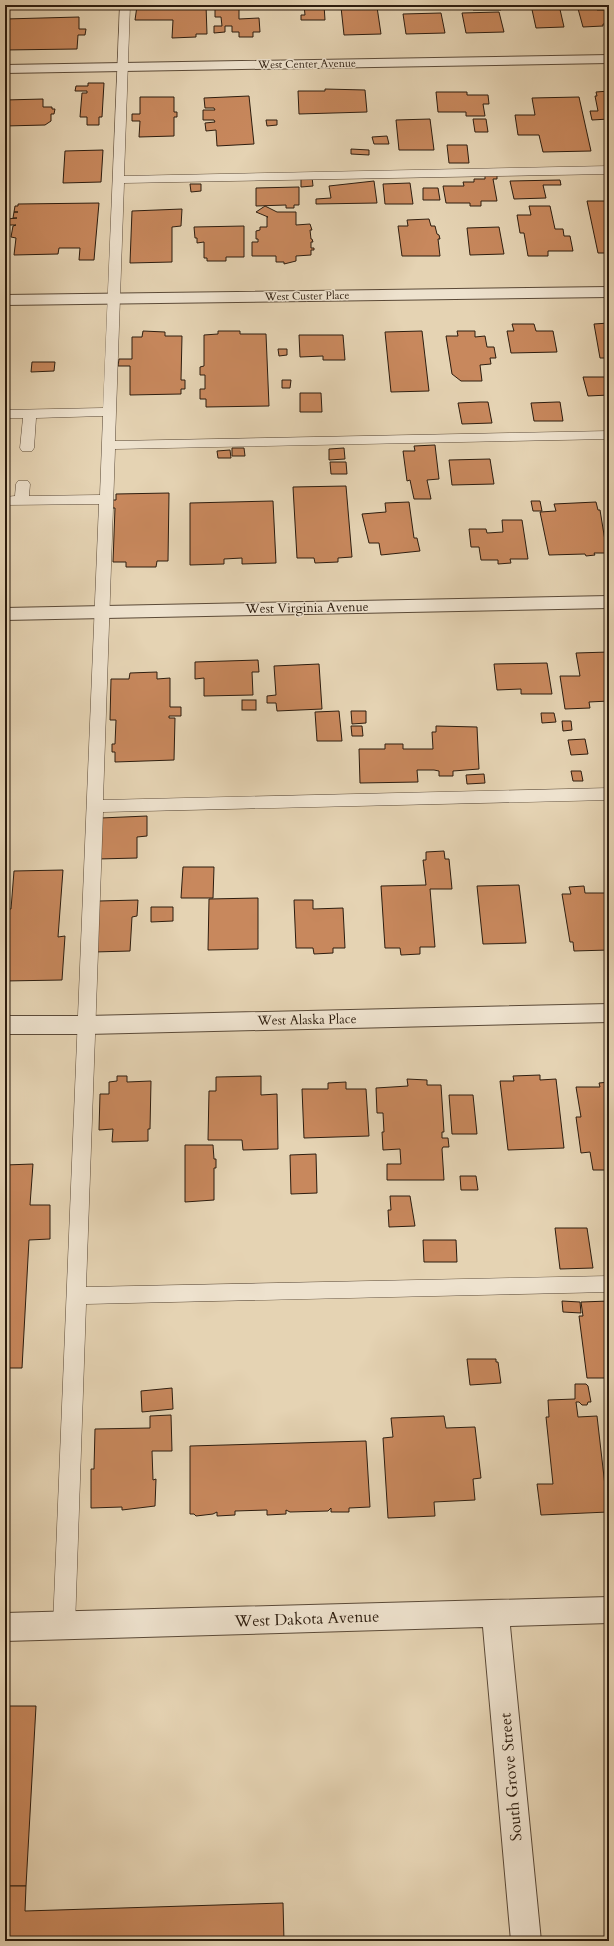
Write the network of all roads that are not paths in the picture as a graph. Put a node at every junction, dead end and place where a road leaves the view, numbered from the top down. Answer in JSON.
{"nodes":[{"id":1,"x":125,"y":5,"type":"edge"},
{"id":2,"x":609,"y":59,"type":"edge"},
{"id":3,"x":122,"y":67,"type":"junction"},
{"id":4,"x":5,"y":69,"type":"edge"},
{"id":5,"x":609,"y":170,"type":"edge"},
{"id":6,"x":118,"y":180,"type":"junction"},
{"id":7,"x":609,"y":292,"type":"edge"},
{"id":8,"x":114,"y":298,"type":"junction"},
{"id":9,"x":5,"y":300,"type":"edge"},
{"id":10,"x":109,"y":412,"type":"junction"},
{"id":11,"x":5,"y":414,"type":"edge"},
{"id":12,"x":30,"y":414,"type":"junction"},
{"id":13,"x":609,"y":434,"type":"edge"},
{"id":14,"x":108,"y":445,"type":"junction"},
{"id":15,"x":27,"y":448,"type":"dead end"},
{"id":16,"x":23,"y":484,"type":"dead end"},
{"id":17,"x":106,"y":499,"type":"junction"},
{"id":18,"x":5,"y":501,"type":"edge"},
{"id":19,"x":22,"y":501,"type":"junction"},
{"id":20,"x":609,"y":602,"type":"edge"},
{"id":21,"x":102,"y":612,"type":"junction"},
{"id":22,"x":5,"y":614,"type":"edge"},
{"id":23,"x":609,"y":794,"type":"edge"},
{"id":24,"x":95,"y":806,"type":"junction"},
{"id":25,"x":609,"y":1013,"type":"edge"},
{"id":26,"x":5,"y":1025,"type":"edge"},
{"id":27,"x":87,"y":1026,"type":"junction"},
{"id":28,"x":609,"y":1284,"type":"edge"},
{"id":29,"x":76,"y":1296,"type":"junction"},
{"id":30,"x":609,"y":1610,"type":"edge"},
{"id":31,"x":495,"y":1613,"type":"junction"},
{"id":32,"x":64,"y":1626,"type":"junction"},
{"id":33,"x":5,"y":1627,"type":"edge"},
{"id":34,"x":526,"y":1941,"type":"edge"}],
"edges":[{"from":1,"to":3,"type":"lane"},
{"from":2,"to":3,"type":"street","name":"West Center Avenue"},
{"from":3,"to":4,"type":"street","name":"West Center Avenue"},
{"from":3,"to":6,"type":"lane"},
{"from":5,"to":6,"type":"lane"},
{"from":6,"to":8,"type":"lane"},
{"from":7,"to":8,"type":"street","name":"West Custer Place"},
{"from":8,"to":9,"type":"street","name":"West Custer Place"},
{"from":8,"to":10,"type":"lane"},
{"from":10,"to":12,"type":"lane"},
{"from":10,"to":14,"type":"lane"},
{"from":11,"to":12,"type":"lane"},
{"from":12,"to":15,"type":"lane"},
{"from":13,"to":14,"type":"lane"},
{"from":14,"to":17,"type":"lane"},
{"from":16,"to":19,"type":"lane"},
{"from":17,"to":19,"type":"lane"},
{"from":17,"to":21,"type":"lane"},
{"from":18,"to":19,"type":"lane"},
{"from":20,"to":21,"type":"street","name":"West Virginia Avenue"},
{"from":21,"to":22,"type":"street","name":"West Virginia Avenue"},
{"from":21,"to":24,"type":"lane"},
{"from":23,"to":24,"type":"lane"},
{"from":24,"to":27,"type":"lane"},
{"from":25,"to":27,"type":"street","name":"West Alaska Place"},
{"from":26,"to":27,"type":"street","name":"West Alaska Place"},
{"from":27,"to":29,"type":"lane"},
{"from":28,"to":29,"type":"lane"},
{"from":29,"to":32,"type":"lane"},
{"from":30,"to":31,"type":"street","name":"West Dakota Avenue"},
{"from":31,"to":32,"type":"street","name":"West Dakota Avenue"},
{"from":31,"to":34,"type":"street","name":"South Grove Street"},
{"from":32,"to":33,"type":"street","name":"West Dakota Avenue"}]}
